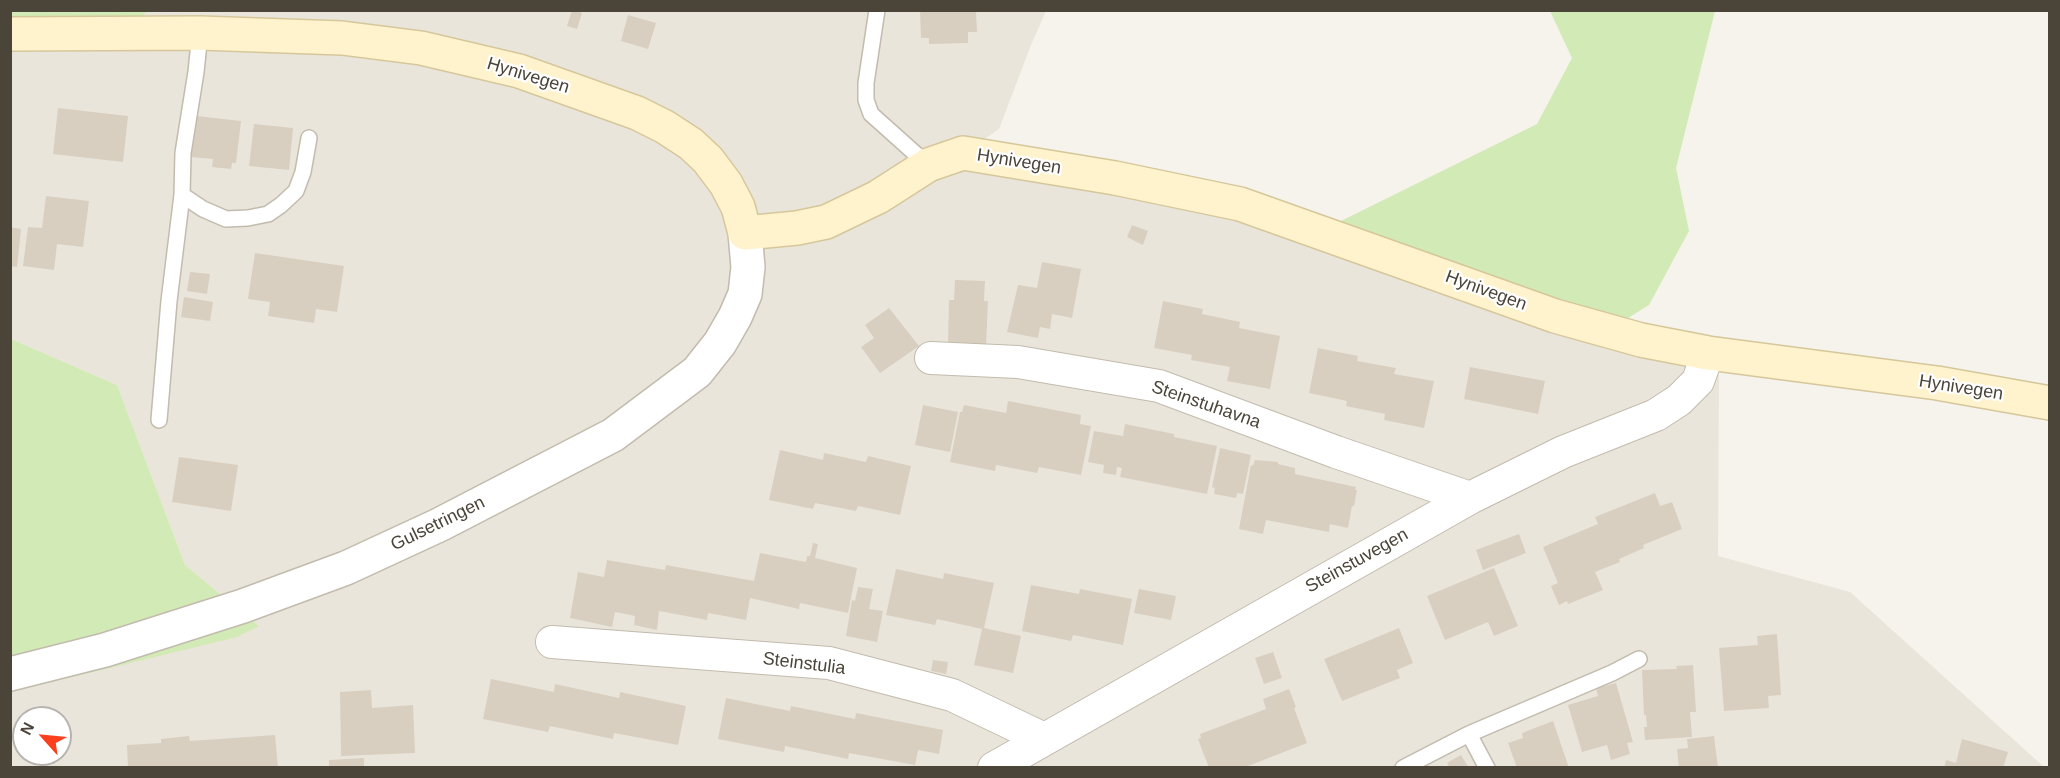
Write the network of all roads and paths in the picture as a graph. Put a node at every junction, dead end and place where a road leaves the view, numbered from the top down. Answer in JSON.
{"nodes":[{"id":1,"x":877,"y":10,"type":"edge"},
{"id":2,"x":200,"y":33,"type":"junction"},
{"id":3,"x":10,"y":34,"type":"edge"},
{"id":4,"x":309,"y":138,"type":"dead end"},
{"id":5,"x":928,"y":165,"type":"junction"},
{"id":6,"x":182,"y":195,"type":"junction"},
{"id":7,"x":746,"y":233,"type":"junction"},
{"id":8,"x":1708,"y":353,"type":"junction"},
{"id":9,"x":931,"y":358,"type":"dead end"},
{"id":10,"x":2049,"y":403,"type":"edge"},
{"id":11,"x":159,"y":420,"type":"dead end"},
{"id":12,"x":1470,"y":498,"type":"junction"},
{"id":13,"x":552,"y":642,"type":"dead end"},
{"id":14,"x":1639,"y":659,"type":"dead end"},
{"id":15,"x":10,"y":674,"type":"edge"},
{"id":16,"x":1469,"y":734,"type":"junction"},
{"id":17,"x":1044,"y":739,"type":"junction"},
{"id":18,"x":994,"y":768,"type":"edge"},
{"id":19,"x":1403,"y":768,"type":"edge"},
{"id":20,"x":1487,"y":768,"type":"edge"}],
"edges":[{"from":1,"to":5,"type":"lane"},
{"from":2,"to":3,"type":"main road","name":"Hynivegen"},
{"from":2,"to":6,"type":"lane"},
{"from":2,"to":7,"type":"main road","name":"Hynivegen"},
{"from":4,"to":6,"type":"lane"},
{"from":5,"to":7,"type":"main road","name":"Hynivegen"},
{"from":5,"to":8,"type":"main road","name":"Hynivegen"},
{"from":6,"to":11,"type":"lane"},
{"from":7,"to":15,"type":"street","name":"Gulsetringen"},
{"from":8,"to":10,"type":"main road","name":"Hynivegen"},
{"from":8,"to":12,"type":"street","name":"Steinstuvegen"},
{"from":9,"to":12,"type":"street","name":"Steinstuhavna"},
{"from":12,"to":17,"type":"street","name":"Steinstuvegen"},
{"from":13,"to":17,"type":"street","name":"Steinstulia"},
{"from":14,"to":16,"type":"lane"},
{"from":16,"to":19,"type":"lane"},
{"from":16,"to":20,"type":"lane"},
{"from":17,"to":18,"type":"street","name":"Steinstuvegen"}]}
